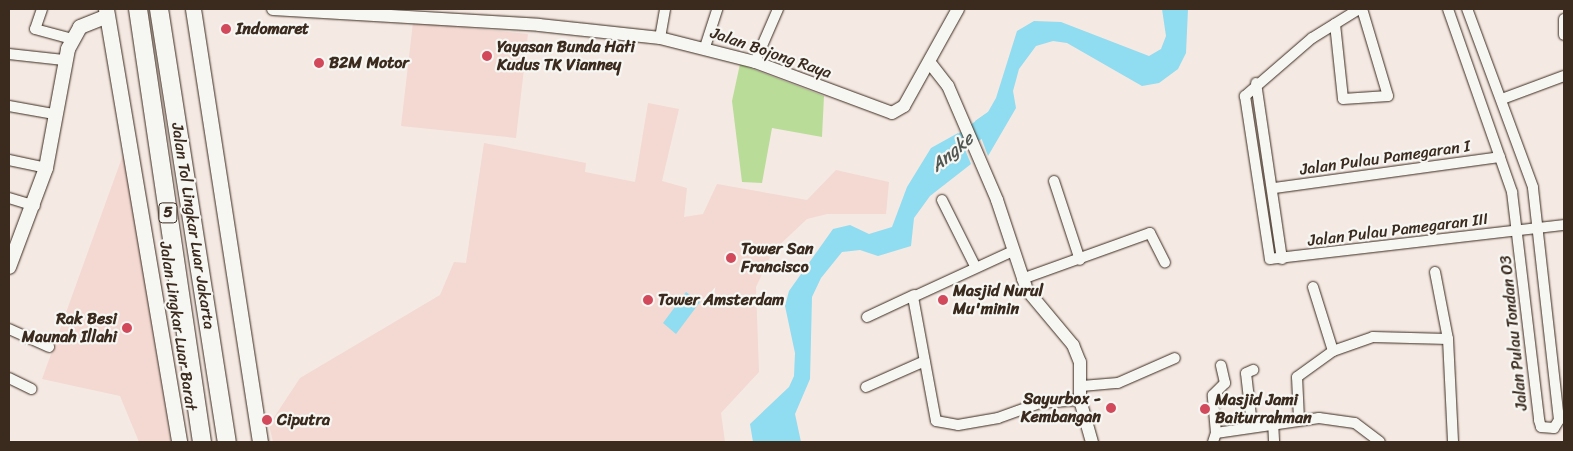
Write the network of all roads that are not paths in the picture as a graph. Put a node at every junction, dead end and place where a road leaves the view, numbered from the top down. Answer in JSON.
{"nodes":[{"id":1,"x":42,"y":9,"type":"edge"},
{"id":2,"x":138,"y":9,"type":"edge"},
{"id":3,"x":159,"y":9,"type":"edge"},
{"id":4,"x":193,"y":9,"type":"edge"},
{"id":5,"x":273,"y":9,"type":"edge"},
{"id":6,"x":665,"y":9,"type":"edge"},
{"id":7,"x":717,"y":9,"type":"edge"},
{"id":8,"x":778,"y":9,"type":"edge"},
{"id":9,"x":958,"y":9,"type":"edge"},
{"id":10,"x":1360,"y":9,"type":"edge"},
{"id":11,"x":1448,"y":9,"type":"edge"},
{"id":12,"x":1467,"y":9,"type":"edge"},
{"id":13,"x":107,"y":12,"type":"edge"},
{"id":14,"x":1564,"y":18,"type":"edge"},
{"id":15,"x":1335,"y":24,"type":"junction"},
{"id":16,"x":1564,"y":35,"type":"edge"},
{"id":17,"x":660,"y":38,"type":"junction"},
{"id":18,"x":72,"y":39,"type":"junction"},
{"id":19,"x":705,"y":47,"type":"junction"},
{"id":20,"x":9,"y":54,"type":"edge"},
{"id":21,"x":64,"y":60,"type":"junction"},
{"id":22,"x":755,"y":62,"type":"junction"},
{"id":23,"x":930,"y":63,"type":"junction"},
{"id":24,"x":1564,"y":76,"type":"edge"},
{"id":25,"x":1256,"y":84,"type":"junction"},
{"id":26,"x":1502,"y":99,"type":"junction"},
{"id":27,"x":9,"y":106,"type":"edge"},
{"id":28,"x":54,"y":114,"type":"junction"},
{"id":29,"x":1500,"y":157,"type":"junction"},
{"id":30,"x":9,"y":160,"type":"edge"},
{"id":31,"x":46,"y":168,"type":"junction"},
{"id":32,"x":1054,"y":182,"type":"dead end"},
{"id":33,"x":1274,"y":188,"type":"junction"},
{"id":34,"x":9,"y":198,"type":"edge"},
{"id":35,"x":942,"y":200,"type":"dead end"},
{"id":36,"x":35,"y":206,"type":"junction"},
{"id":37,"x":1564,"y":225,"type":"edge"},
{"id":38,"x":1538,"y":227,"type":"junction"},
{"id":39,"x":1518,"y":230,"type":"junction"},
{"id":40,"x":1013,"y":251,"type":"junction"},
{"id":41,"x":1282,"y":259,"type":"junction"},
{"id":42,"x":1080,"y":260,"type":"junction"},
{"id":43,"x":1165,"y":262,"type":"dead end"},
{"id":44,"x":975,"y":266,"type":"junction"},
{"id":45,"x":9,"y":268,"type":"edge"},
{"id":46,"x":1435,"y":272,"type":"dead end"},
{"id":47,"x":1022,"y":279,"type":"junction"},
{"id":48,"x":1313,"y":287,"type":"dead end"},
{"id":49,"x":914,"y":295,"type":"junction"},
{"id":50,"x":867,"y":317,"type":"dead end"},
{"id":51,"x":9,"y":330,"type":"edge"},
{"id":52,"x":1448,"y":339,"type":"junction"},
{"id":53,"x":49,"y":347,"type":"dead end"},
{"id":54,"x":1333,"y":351,"type":"junction"},
{"id":55,"x":1175,"y":358,"type":"dead end"},
{"id":56,"x":925,"y":361,"type":"junction"},
{"id":57,"x":1221,"y":366,"type":"dead end"},
{"id":58,"x":1253,"y":370,"type":"dead end"},
{"id":59,"x":9,"y":378,"type":"edge"},
{"id":60,"x":1082,"y":386,"type":"junction"},
{"id":61,"x":866,"y":387,"type":"dead end"},
{"id":62,"x":32,"y":389,"type":"dead end"},
{"id":63,"x":1080,"y":400,"type":"junction"},
{"id":64,"x":1300,"y":419,"type":"junction"},
{"id":65,"x":1273,"y":421,"type":"junction"},
{"id":66,"x":1252,"y":424,"type":"junction"},
{"id":67,"x":1215,"y":437,"type":"edge"},
{"id":68,"x":179,"y":442,"type":"edge"},
{"id":69,"x":202,"y":442,"type":"edge"},
{"id":70,"x":226,"y":442,"type":"edge"},
{"id":71,"x":260,"y":442,"type":"edge"},
{"id":72,"x":1092,"y":442,"type":"edge"},
{"id":73,"x":1274,"y":442,"type":"edge"},
{"id":74,"x":1380,"y":442,"type":"edge"},
{"id":75,"x":1453,"y":442,"type":"edge"}],
"edges":[{"from":1,"to":18,"type":"street"},
{"from":2,"to":69,"type":"highway","name":"Jalan Tol Lingkar Luar Jakarta","number":"5"},
{"from":3,"to":70,"type":"highway","name":"Jalan Tol Lingkar Luar Jakarta","number":"5"},
{"from":4,"to":71,"type":"main road"},
{"from":5,"to":17,"type":"street","name":"Jalan Bojong Raya"},
{"from":6,"to":17,"type":"street"},
{"from":7,"to":19,"type":"street"},
{"from":8,"to":22,"type":"street"},
{"from":9,"to":23,"type":"street","name":"Jalan Bojong Raya"},
{"from":10,"to":15,"type":"street"},
{"from":10,"to":15,"type":"street"},
{"from":11,"to":29,"type":"street","name":"Jalan Pulau Tondan O3"},
{"from":12,"to":26,"type":"street","name":"Jalan Pulau Tondan O3"},
{"from":13,"to":18,"type":"main road"},
{"from":13,"to":68,"type":"main road","name":"Jalan Lingkar Luar Barat"},
{"from":14,"to":16,"type":"street"},
{"from":15,"to":25,"type":"street"},
{"from":17,"to":19,"type":"street","name":"Jalan Bojong Raya"},
{"from":18,"to":21,"type":"main road"},
{"from":19,"to":22,"type":"street","name":"Jalan Bojong Raya"},
{"from":20,"to":21,"type":"street"},
{"from":21,"to":28,"type":"main road"},
{"from":22,"to":23,"type":"street","name":"Jalan Bojong Raya"},
{"from":23,"to":40,"type":"street"},
{"from":24,"to":26,"type":"street"},
{"from":25,"to":33,"type":"street"},
{"from":25,"to":41,"type":"street"},
{"from":26,"to":38,"type":"street","name":"Jalan Pulau Tondan O3"},
{"from":27,"to":28,"type":"street"},
{"from":28,"to":31,"type":"main road"},
{"from":29,"to":33,"type":"street","name":"Jalan Pulau Pamegaran I"},
{"from":29,"to":39,"type":"street","name":"Jalan Pulau Tondan O3"},
{"from":30,"to":31,"type":"street"},
{"from":31,"to":36,"type":"main road"},
{"from":32,"to":42,"type":"street"},
{"from":33,"to":41,"type":"street"},
{"from":34,"to":36,"type":"street"},
{"from":35,"to":44,"type":"street"},
{"from":36,"to":45,"type":"main road"},
{"from":37,"to":38,"type":"street","name":"Jalan Pulau Pamegaran III"},
{"from":38,"to":39,"type":"street","name":"Jalan Pulau Pamegaran III"},
{"from":38,"to":39,"type":"street","name":"Jalan Pulau Tondan O3"},
{"from":39,"to":41,"type":"street","name":"Jalan Pulau Pamegaran III"},
{"from":40,"to":44,"type":"street"},
{"from":40,"to":47,"type":"street"},
{"from":42,"to":43,"type":"street"},
{"from":42,"to":47,"type":"street"},
{"from":44,"to":49,"type":"street"},
{"from":46,"to":52,"type":"street"},
{"from":47,"to":60,"type":"street"},
{"from":48,"to":54,"type":"street"},
{"from":49,"to":50,"type":"street"},
{"from":49,"to":56,"type":"street"},
{"from":51,"to":53,"type":"street"},
{"from":52,"to":54,"type":"street"},
{"from":52,"to":75,"type":"street"},
{"from":54,"to":64,"type":"street"},
{"from":55,"to":60,"type":"street"},
{"from":56,"to":61,"type":"street"},
{"from":56,"to":63,"type":"street"},
{"from":57,"to":67,"type":"street"},
{"from":58,"to":66,"type":"street"},
{"from":59,"to":62,"type":"street"},
{"from":60,"to":63,"type":"street"},
{"from":63,"to":72,"type":"street"},
{"from":64,"to":65,"type":"street"},
{"from":64,"to":74,"type":"street"},
{"from":65,"to":66,"type":"street"},
{"from":65,"to":73,"type":"street"},
{"from":66,"to":67,"type":"street"}]}
